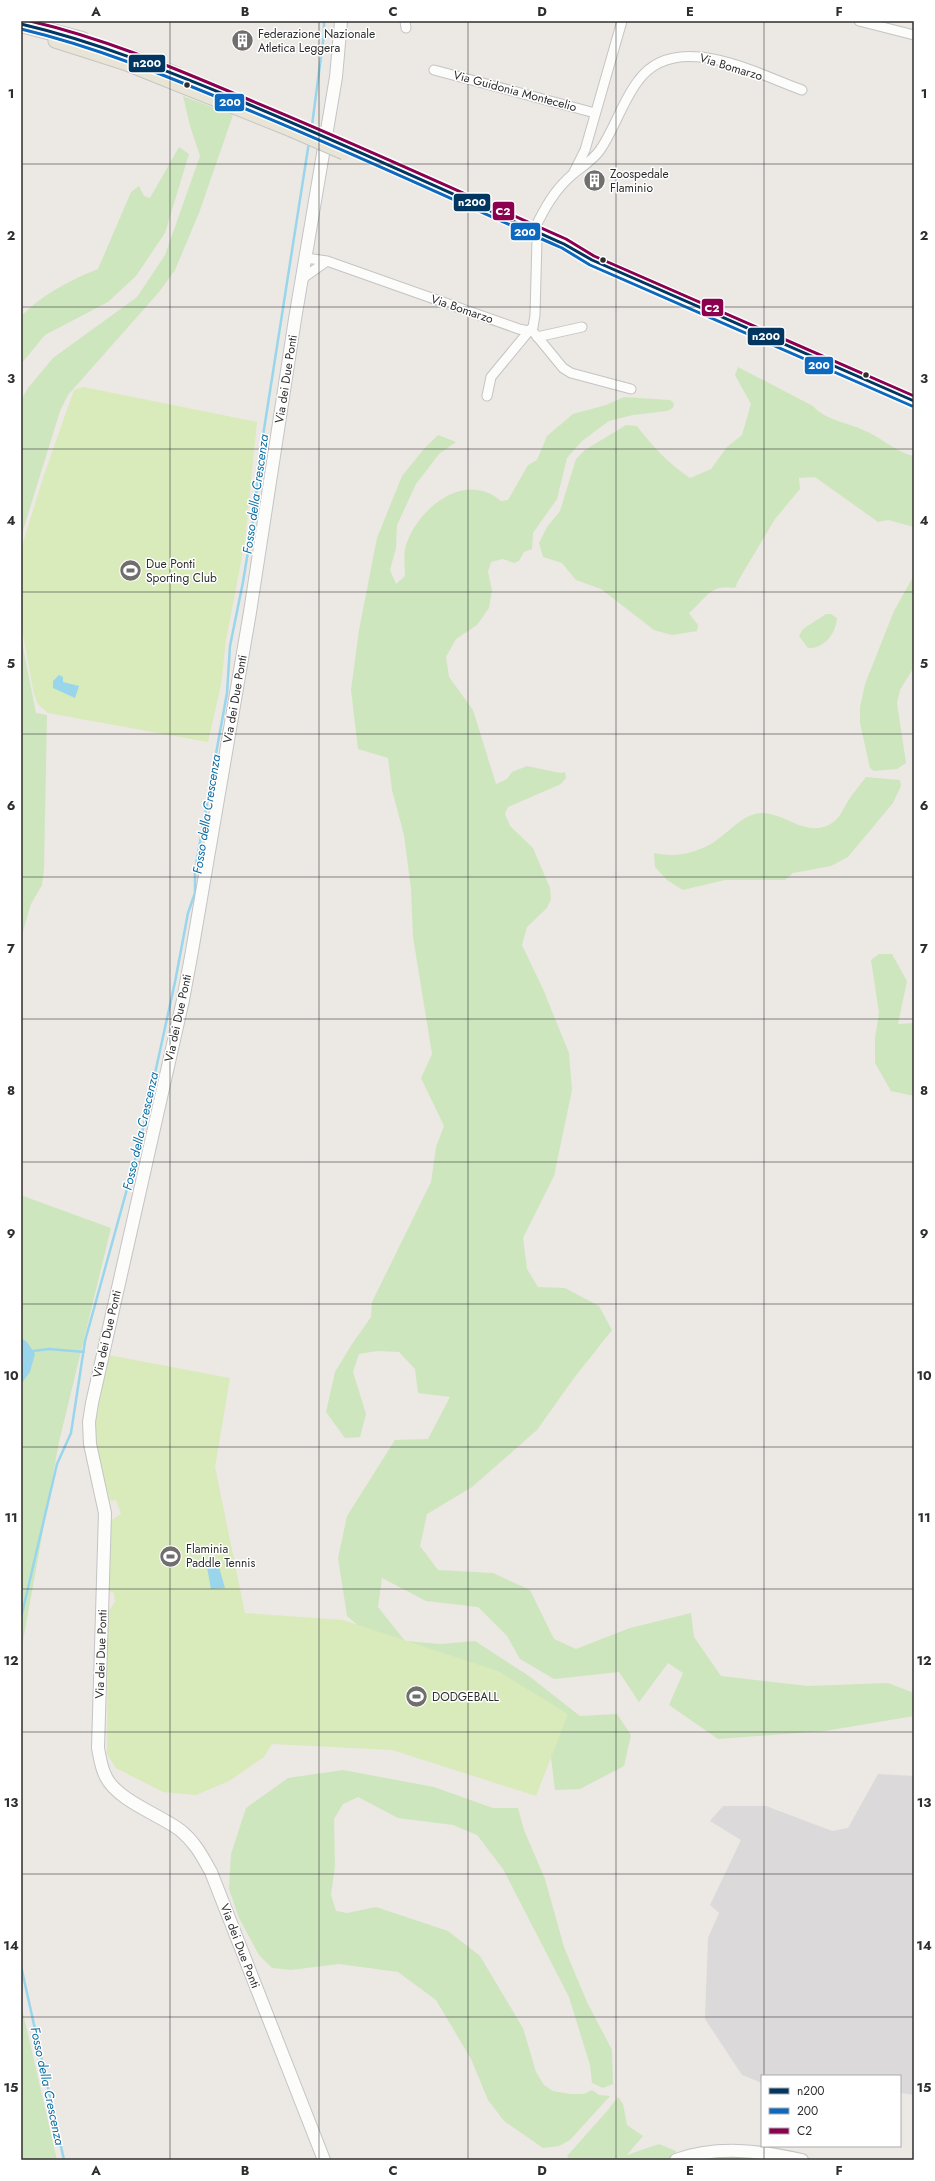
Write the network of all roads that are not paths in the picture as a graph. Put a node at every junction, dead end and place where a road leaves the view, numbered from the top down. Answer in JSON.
{"nodes":[{"id":1,"x":341,"y":21,"type":"edge"},
{"id":2,"x":859,"y":21,"type":"edge"},
{"id":3,"x":620,"y":22,"type":"edge"},
{"id":4,"x":21,"y":24,"type":"edge"},
{"id":5,"x":21,"y":32,"type":"edge"},
{"id":6,"x":914,"y":35,"type":"edge"},
{"id":7,"x":82,"y":40,"type":"joint"},
{"id":8,"x":434,"y":70,"type":"dead end"},
{"id":9,"x":802,"y":90,"type":"dead end"},
{"id":10,"x":595,"y":113,"type":"junction"},
{"id":11,"x":292,"y":127,"type":"junction"},
{"id":12,"x":573,"y":174,"type":"junction"},
{"id":13,"x":535,"y":234,"type":"junction"},
{"id":14,"x":306,"y":258,"type":"junction"},
{"id":15,"x":327,"y":262,"type":"junction"},
{"id":16,"x":303,"y":278,"type":"junction"},
{"id":17,"x":582,"y":328,"type":"dead end"},
{"id":18,"x":530,"y":330,"type":"junction"},
{"id":19,"x":537,"y":337,"type":"junction"},
{"id":20,"x":631,"y":389,"type":"dead end"},
{"id":21,"x":487,"y":396,"type":"dead end"},
{"id":22,"x":914,"y":401,"type":"edge"},
{"id":23,"x":324,"y":2160,"type":"edge"},
{"id":24,"x":676,"y":2160,"type":"edge"},
{"id":25,"x":802,"y":2160,"type":"edge"}],
"edges":[{"from":1,"to":14,"type":"street","name":"Via dei Due Ponti"},
{"from":2,"to":6,"type":"street"},
{"from":3,"to":10,"type":"street","name":"Via Bomarzo"},
{"from":4,"to":7,"type":"highway"},
{"from":5,"to":11,"type":"main road"},
{"from":7,"to":11,"type":"main road"},
{"from":8,"to":10,"type":"street","name":"Via Guidonia Montecelio"},
{"from":9,"to":12,"type":"street","name":"Via Bomarzo"},
{"from":10,"to":12,"type":"street","name":"Via Bomarzo"},
{"from":11,"to":13,"type":"main road","bridge":true},
{"from":12,"to":13,"type":"street","name":"Via Bomarzo"},
{"from":13,"to":18,"type":"street","name":"Via Bomarzo"},
{"from":13,"to":22,"type":"main road"},
{"from":14,"to":15,"type":"street","name":"Via Bomarzo"},
{"from":14,"to":16,"type":"street","name":"Via dei Due Ponti"},
{"from":15,"to":16,"type":"street"},
{"from":15,"to":18,"type":"street","name":"Via Bomarzo"},
{"from":16,"to":23,"type":"street","name":"Via dei Due Ponti"},
{"from":17,"to":19,"type":"street"},
{"from":18,"to":19,"type":"street"},
{"from":18,"to":21,"type":"street"},
{"from":19,"to":20,"type":"street"},
{"from":24,"to":25,"type":"street"}]}
